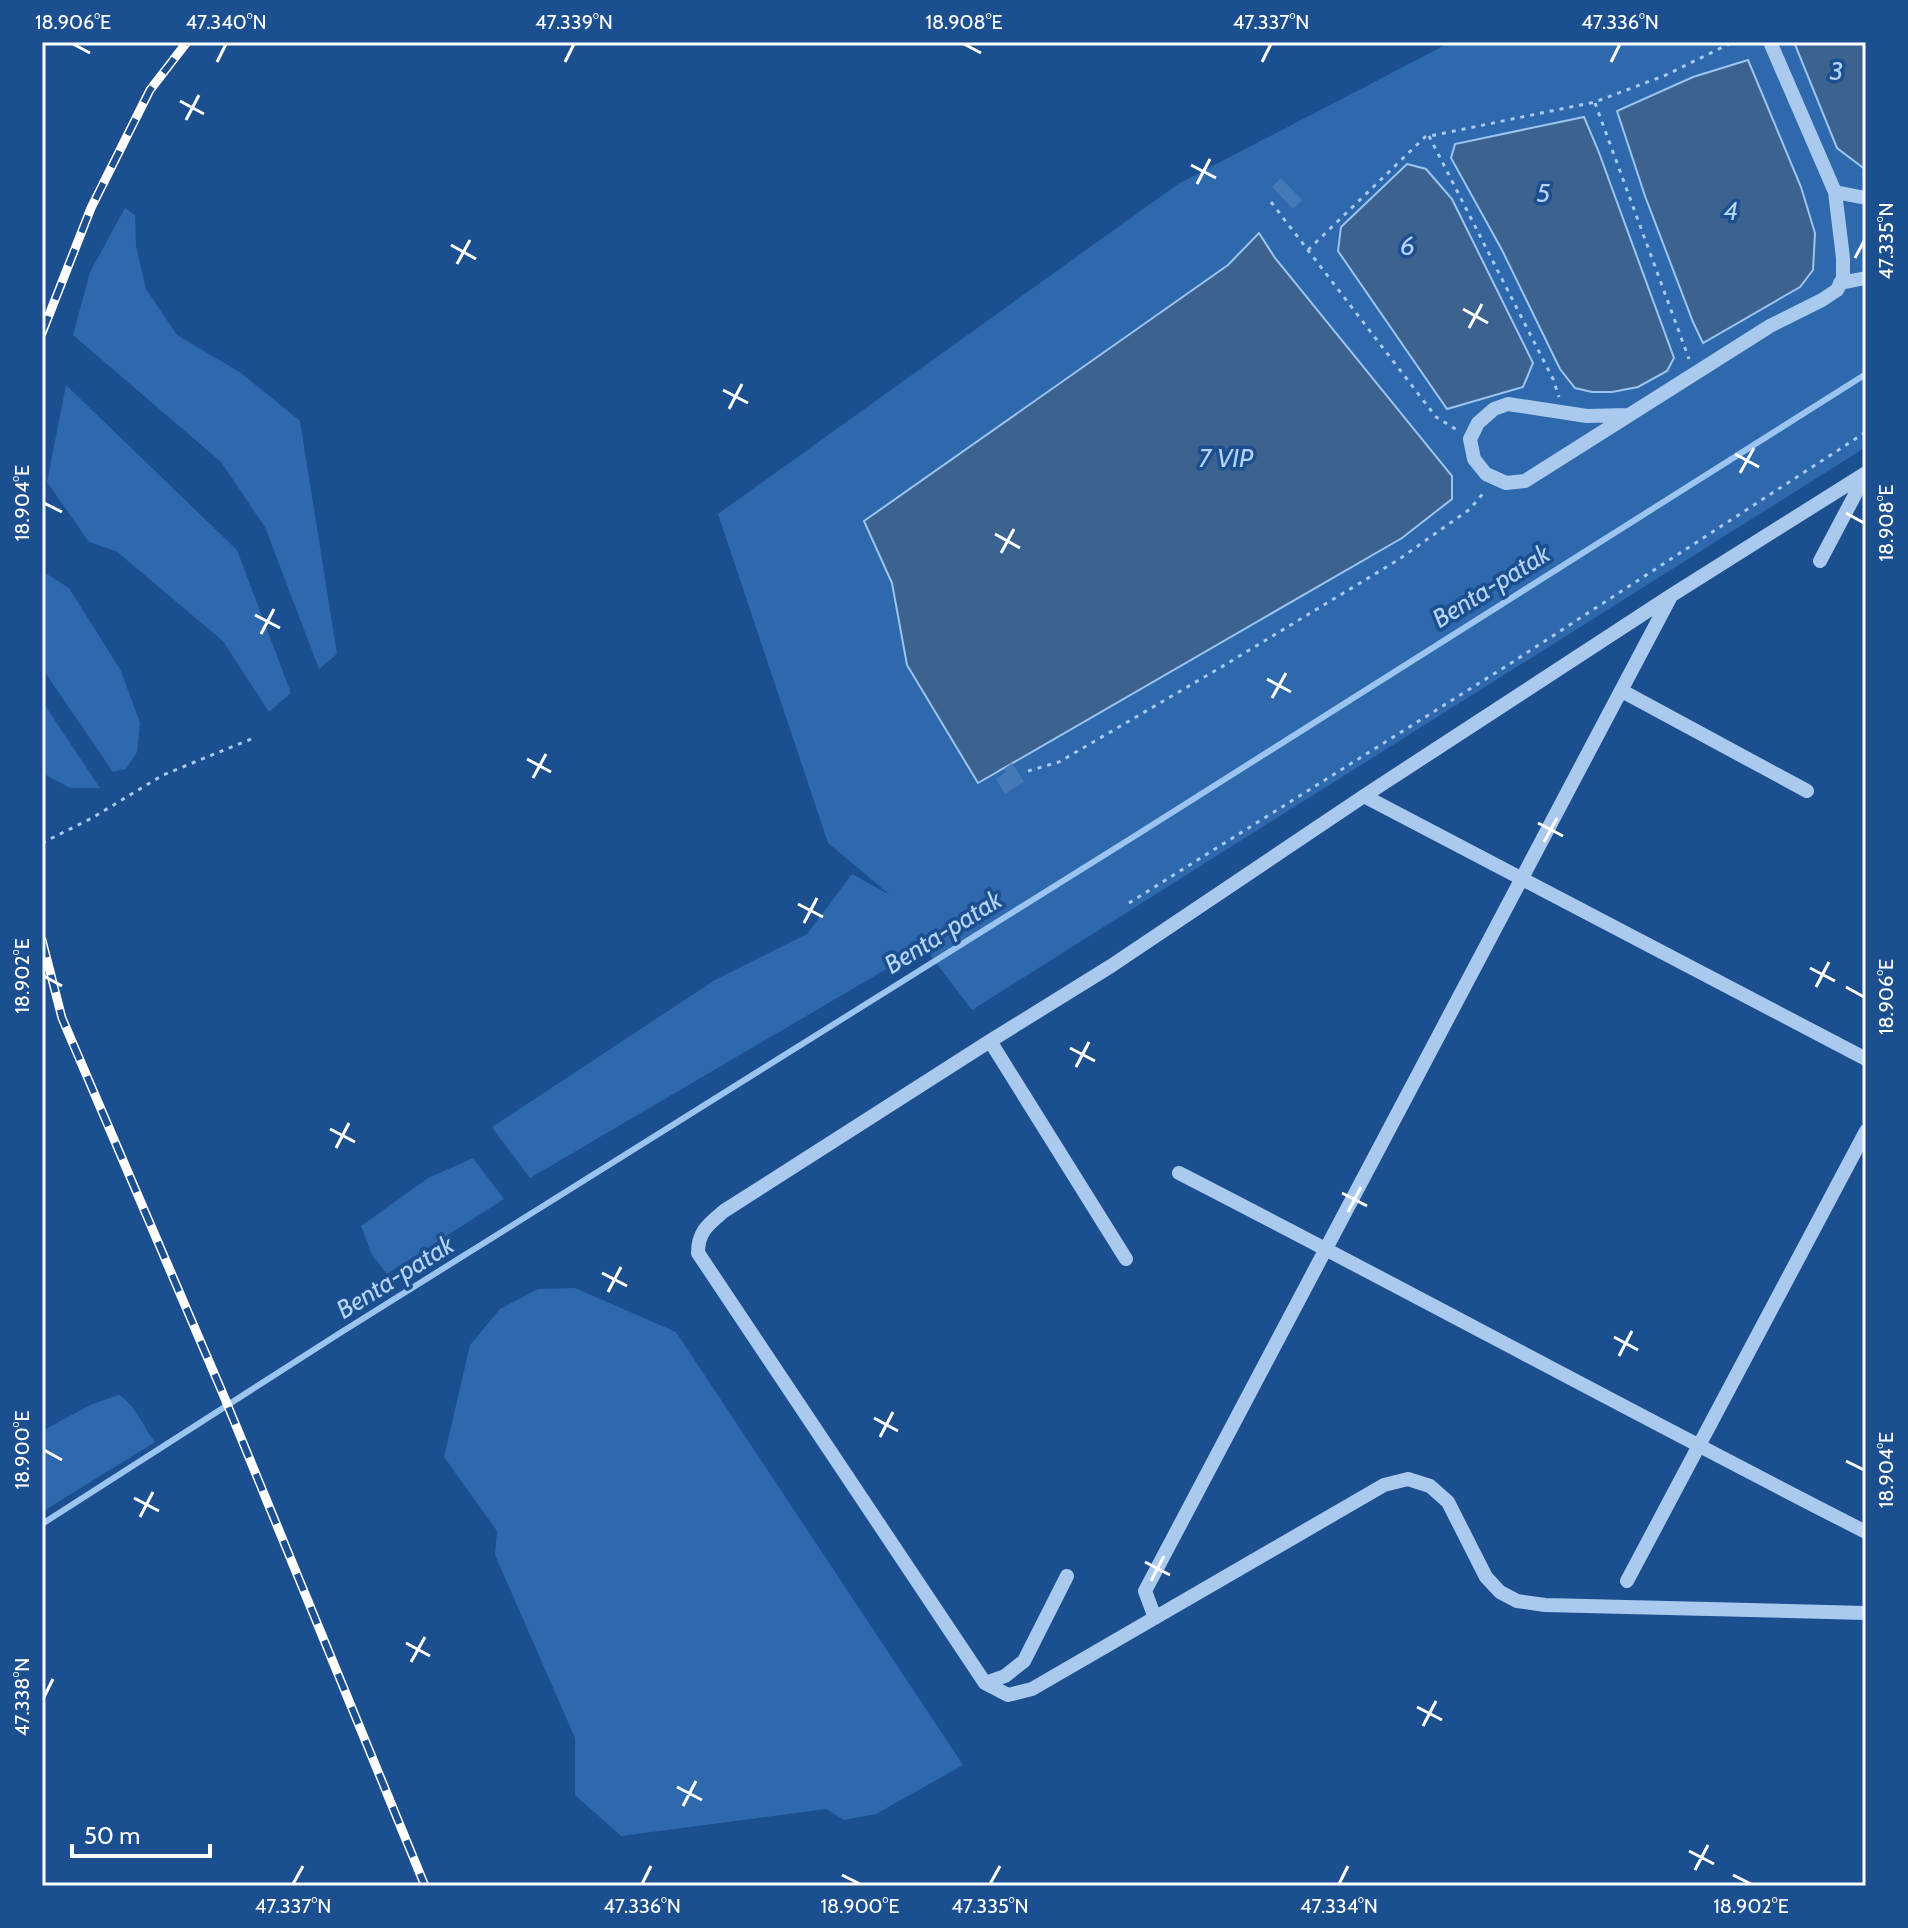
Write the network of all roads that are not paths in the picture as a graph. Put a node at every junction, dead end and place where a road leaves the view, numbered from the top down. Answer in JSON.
{"nodes":[{"id":1,"x":1770,"y":42,"type":"edge"},
{"id":2,"x":1835,"y":192,"type":"junction"},
{"id":3,"x":1866,"y":198,"type":"edge"},
{"id":4,"x":1866,"y":278,"type":"edge"},
{"id":5,"x":1840,"y":283,"type":"junction"},
{"id":6,"x":1628,"y":415,"type":"junction"},
{"id":7,"x":1866,"y":474,"type":"edge"},
{"id":8,"x":1820,"y":561,"type":"dead end"},
{"id":9,"x":1672,"y":595,"type":"junction"},
{"id":10,"x":1622,"y":691,"type":"junction"},
{"id":11,"x":1807,"y":791,"type":"dead end"},
{"id":12,"x":1364,"y":796,"type":"junction"},
{"id":13,"x":1522,"y":879,"type":"junction"},
{"id":14,"x":990,"y":1041,"type":"junction"},
{"id":15,"x":1866,"y":1059,"type":"edge"},
{"id":16,"x":1866,"y":1131,"type":"edge"},
{"id":17,"x":1179,"y":1173,"type":"dead end"},
{"id":18,"x":1326,"y":1248,"type":"junction"},
{"id":19,"x":1126,"y":1259,"type":"dead end"},
{"id":20,"x":1699,"y":1447,"type":"junction"},
{"id":21,"x":1866,"y":1532,"type":"edge"},
{"id":22,"x":1067,"y":1576,"type":"dead end"},
{"id":23,"x":1627,"y":1581,"type":"dead end"},
{"id":24,"x":1866,"y":1613,"type":"edge"},
{"id":25,"x":1155,"y":1618,"type":"junction"},
{"id":26,"x":985,"y":1683,"type":"junction"}],
"edges":[{"from":1,"to":2,"type":"lane"},
{"from":2,"to":3,"type":"lane"},
{"from":2,"to":5,"type":"lane"},
{"from":4,"to":5,"type":"lane"},
{"from":5,"to":6,"type":"lane"},
{"from":6,"to":6,"type":"lane"},
{"from":7,"to":8,"type":"lane"},
{"from":7,"to":9,"type":"lane"},
{"from":9,"to":10,"type":"lane"},
{"from":9,"to":12,"type":"lane"},
{"from":10,"to":11,"type":"lane"},
{"from":10,"to":13,"type":"lane"},
{"from":12,"to":13,"type":"lane"},
{"from":12,"to":14,"type":"lane"},
{"from":13,"to":15,"type":"lane"},
{"from":13,"to":18,"type":"lane"},
{"from":14,"to":19,"type":"lane"},
{"from":14,"to":26,"type":"lane"},
{"from":16,"to":20,"type":"lane"},
{"from":17,"to":18,"type":"lane"},
{"from":18,"to":20,"type":"lane"},
{"from":18,"to":25,"type":"lane"},
{"from":20,"to":21,"type":"lane"},
{"from":20,"to":23,"type":"lane"},
{"from":22,"to":26,"type":"lane"},
{"from":24,"to":25,"type":"lane"},
{"from":25,"to":26,"type":"lane"}]}
